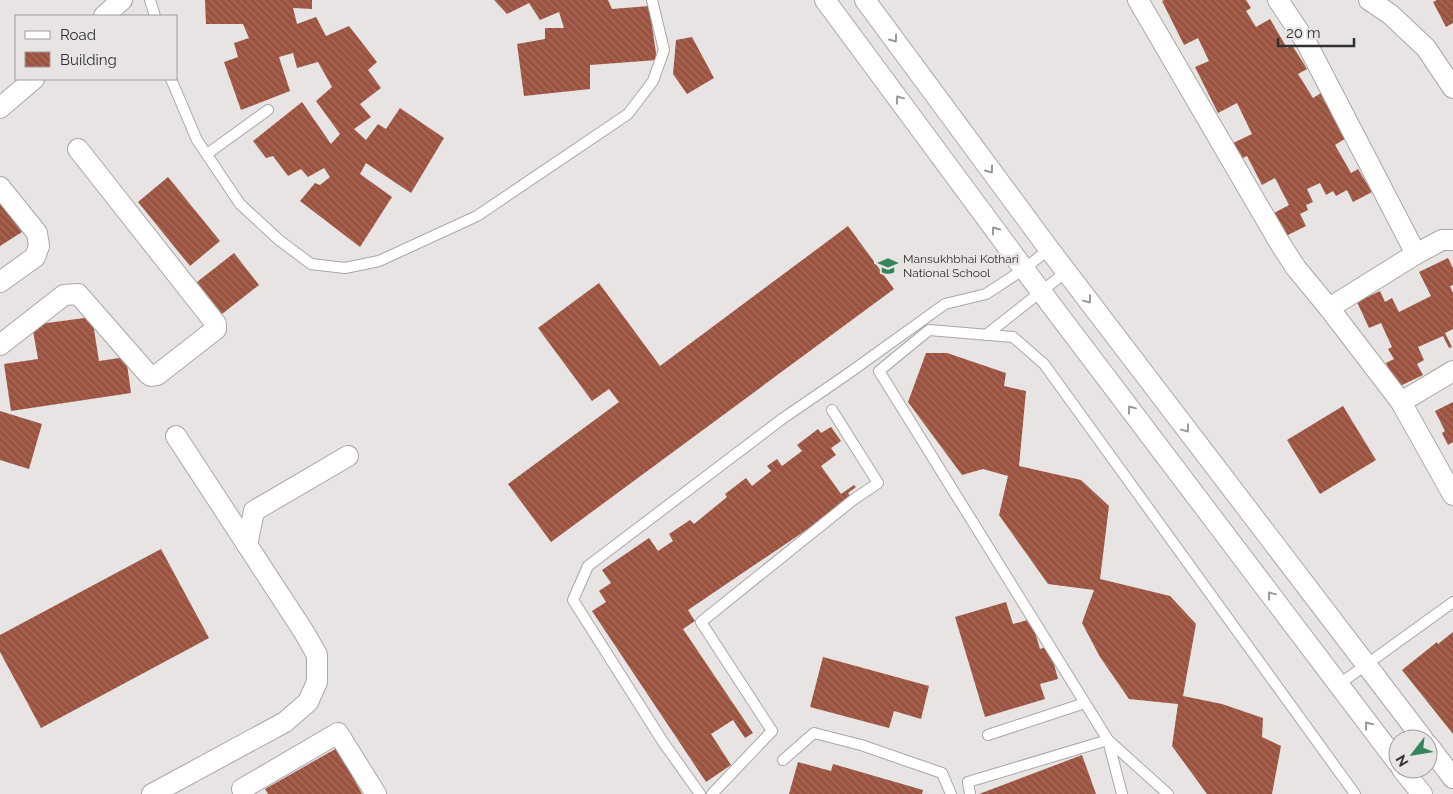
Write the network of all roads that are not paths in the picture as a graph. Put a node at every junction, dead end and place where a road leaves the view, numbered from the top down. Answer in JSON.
{"nodes":[{"id":1,"x":122,"y":0,"type":"edge"},
{"id":2,"x":150,"y":0,"type":"edge"},
{"id":3,"x":652,"y":0,"type":"edge"},
{"id":4,"x":825,"y":0,"type":"edge"},
{"id":5,"x":865,"y":0,"type":"edge"},
{"id":6,"x":1138,"y":0,"type":"edge"},
{"id":7,"x":1278,"y":0,"type":"edge"},
{"id":8,"x":1369,"y":0,"type":"edge"},
{"id":9,"x":105,"y":15,"type":"edge"},
{"id":10,"x":155,"y":15,"type":"edge"},
{"id":11,"x":33,"y":80,"type":"edge"},
{"id":12,"x":171,"y":80,"type":"edge"},
{"id":13,"x":1453,"y":88,"type":"edge"},
{"id":14,"x":0,"y":108,"type":"edge"},
{"id":15,"x":268,"y":110,"type":"dead end"},
{"id":16,"x":78,"y":149,"type":"dead end"},
{"id":17,"x":207,"y":154,"type":"junction"},
{"id":18,"x":0,"y":187,"type":"edge"},
{"id":19,"x":1453,"y":240,"type":"edge"},
{"id":20,"x":1049,"y":249,"type":"junction"},
{"id":21,"x":1416,"y":254,"type":"junction"},
{"id":22,"x":1024,"y":269,"type":"junction"},
{"id":23,"x":1066,"y":272,"type":"junction"},
{"id":24,"x":0,"y":282,"type":"edge"},
{"id":25,"x":1041,"y":292,"type":"junction"},
{"id":26,"x":1329,"y":308,"type":"junction"},
{"id":27,"x":986,"y":335,"type":"junction"},
{"id":28,"x":0,"y":345,"type":"edge"},
{"id":29,"x":1453,"y":371,"type":"edge"},
{"id":30,"x":1401,"y":402,"type":"junction"},
{"id":31,"x":832,"y":410,"type":"dead end"},
{"id":32,"x":176,"y":436,"type":"dead end"},
{"id":33,"x":348,"y":456,"type":"dead end"},
{"id":34,"x":1453,"y":495,"type":"edge"},
{"id":35,"x":247,"y":545,"type":"junction"},
{"id":36,"x":1453,"y":602,"type":"edge"},
{"id":37,"x":1366,"y":665,"type":"junction"},
{"id":38,"x":1338,"y":684,"type":"junction"},
{"id":39,"x":1085,"y":703,"type":"junction"},
{"id":40,"x":1415,"y":729,"type":"edge"},
{"id":41,"x":988,"y":734,"type":"dead end"},
{"id":42,"x":1108,"y":740,"type":"junction"},
{"id":43,"x":1388,"y":750,"type":"edge"},
{"id":44,"x":1438,"y":758,"type":"edge"},
{"id":45,"x":783,"y":760,"type":"dead end"},
{"id":46,"x":1453,"y":778,"type":"edge"},
{"id":47,"x":1410,"y":779,"type":"edge"},
{"id":48,"x":152,"y":794,"type":"edge"},
{"id":49,"x":244,"y":794,"type":"edge"},
{"id":50,"x":376,"y":794,"type":"edge"},
{"id":51,"x":700,"y":794,"type":"edge"},
{"id":52,"x":712,"y":794,"type":"edge"},
{"id":53,"x":951,"y":794,"type":"edge"},
{"id":54,"x":970,"y":794,"type":"edge"},
{"id":55,"x":1122,"y":794,"type":"edge"},
{"id":56,"x":1168,"y":794,"type":"edge"},
{"id":57,"x":1354,"y":794,"type":"edge"},
{"id":58,"x":1422,"y":794,"type":"edge"}],
"edges":[{"from":1,"to":9,"type":"street"},
{"from":2,"to":10,"type":"lane"},
{"from":3,"to":17,"type":"lane"},
{"from":22,"to":4,"type":"street","one_way":true},
{"from":5,"to":20,"type":"street","one_way":true},
{"from":6,"to":26,"type":"street"},
{"from":7,"to":21,"type":"street"},
{"from":8,"to":13,"type":"street"},
{"from":11,"to":14,"type":"street"},
{"from":12,"to":17,"type":"lane"},
{"from":15,"to":17,"type":"lane"},
{"from":16,"to":28,"type":"street"},
{"from":18,"to":24,"type":"street"},
{"from":19,"to":21,"type":"street"},
{"from":20,"to":22,"type":"lane"},
{"from":20,"to":23,"type":"street"},
{"from":21,"to":26,"type":"street"},
{"from":22,"to":25,"type":"street"},
{"from":22,"to":51,"type":"lane"},
{"from":23,"to":25,"type":"lane"},
{"from":23,"to":37,"type":"street","one_way":true},
{"from":25,"to":27,"type":"lane"},
{"from":38,"to":25,"type":"street","one_way":true},
{"from":26,"to":30,"type":"street"},
{"from":27,"to":39,"type":"lane"},
{"from":27,"to":57,"type":"lane"},
{"from":29,"to":30,"type":"street"},
{"from":30,"to":34,"type":"street"},
{"from":31,"to":52,"type":"lane"},
{"from":32,"to":35,"type":"street"},
{"from":33,"to":35,"type":"street"},
{"from":35,"to":48,"type":"street"},
{"from":36,"to":37,"type":"lane"},
{"from":37,"to":38,"type":"lane"},
{"from":37,"to":40,"type":"street"},
{"from":43,"to":38,"type":"street","one_way":true},
{"from":39,"to":41,"type":"lane"},
{"from":39,"to":42,"type":"lane"},
{"from":42,"to":54,"type":"lane"},
{"from":42,"to":55,"type":"lane"},
{"from":42,"to":56,"type":"lane"},
{"from":44,"to":46,"type":"street"},
{"from":45,"to":53,"type":"lane"},
{"from":47,"to":58,"type":"street"},
{"from":49,"to":50,"type":"street"}]}
